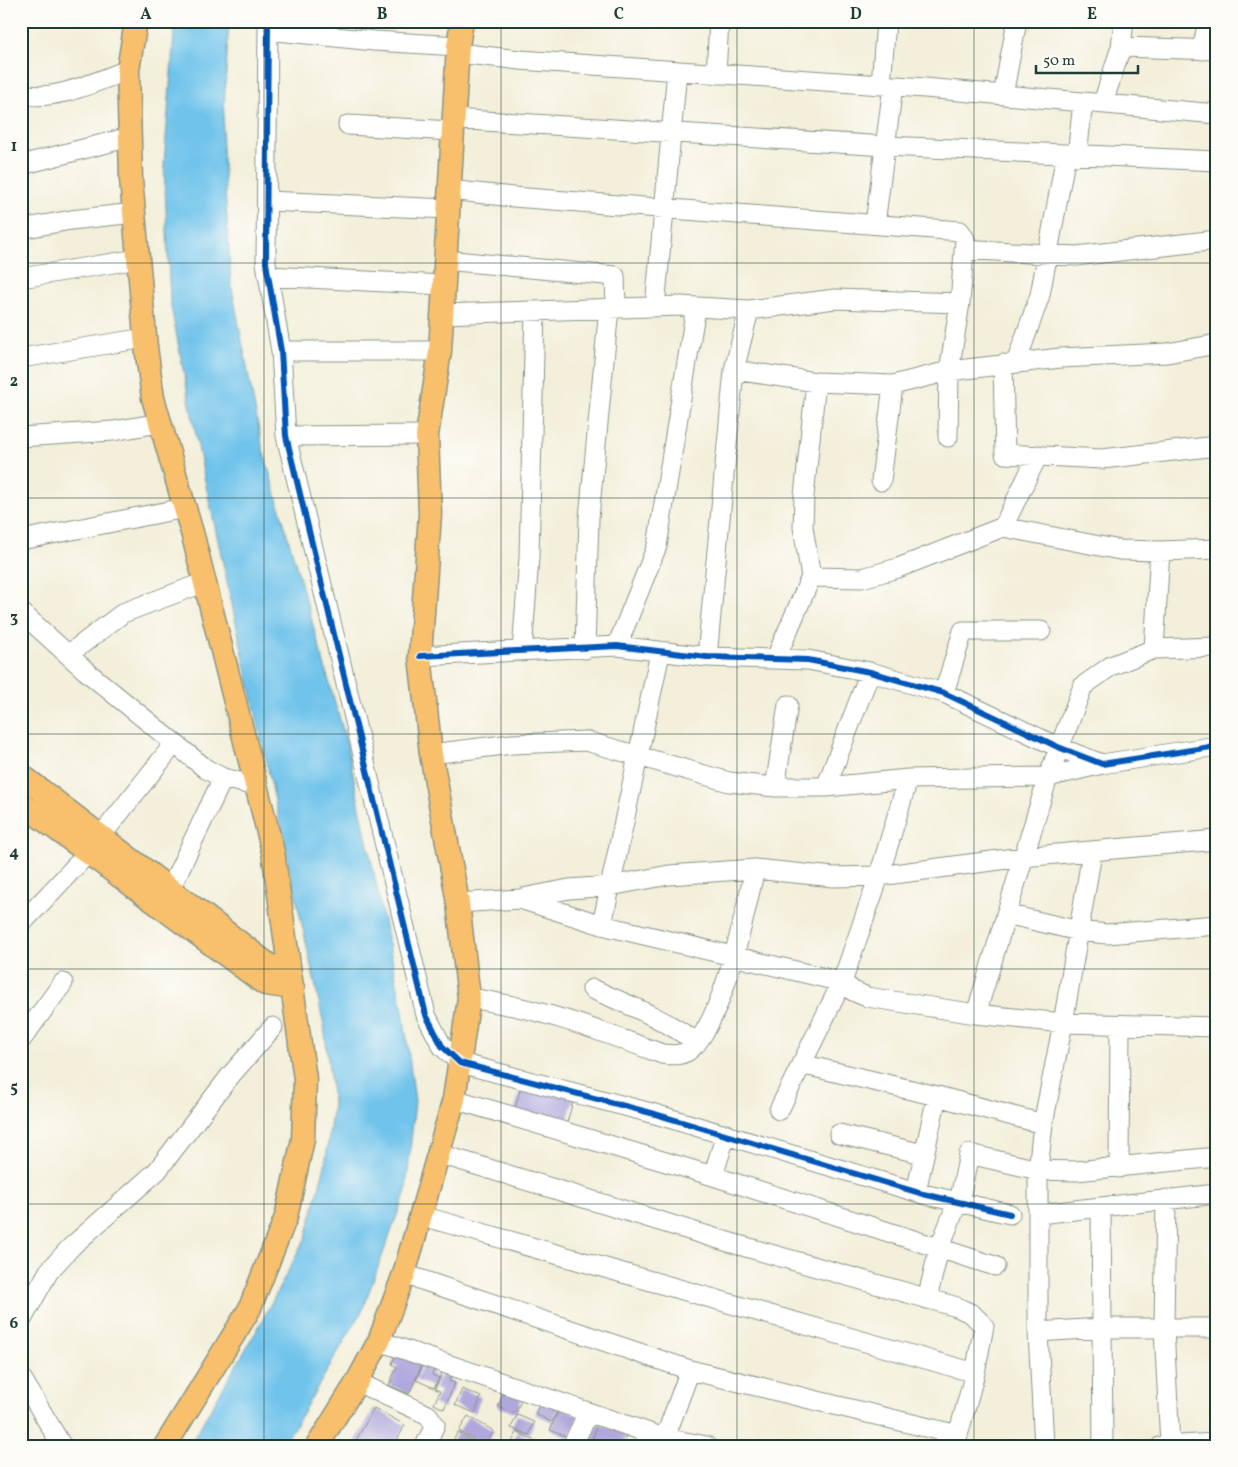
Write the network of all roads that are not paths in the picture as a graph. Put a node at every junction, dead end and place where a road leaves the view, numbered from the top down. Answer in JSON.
{"nodes":[{"id":1,"x":136,"y":21,"type":"edge"},
{"id":2,"x":462,"y":21,"type":"edge"},
{"id":3,"x":719,"y":21,"type":"edge"},
{"id":4,"x":886,"y":21,"type":"edge"},
{"id":5,"x":1017,"y":21,"type":"edge"},
{"id":6,"x":1124,"y":21,"type":"edge"},
{"id":7,"x":1208,"y":21,"type":"edge"},
{"id":8,"x":268,"y":25,"type":"edge"},
{"id":9,"x":1121,"y":48,"type":"junction"},
{"id":10,"x":457,"y":50,"type":"junction"},
{"id":11,"x":1209,"y":50,"type":"edge"},
{"id":12,"x":128,"y":70,"type":"junction"},
{"id":13,"x":677,"y":71,"type":"junction"},
{"id":14,"x":716,"y":74,"type":"junction"},
{"id":15,"x":887,"y":86,"type":"junction"},
{"id":16,"x":21,"y":93,"type":"edge"},
{"id":17,"x":1002,"y":95,"type":"junction"},
{"id":18,"x":1083,"y":102,"type":"junction"},
{"id":19,"x":1103,"y":103,"type":"junction"},
{"id":20,"x":1217,"y":114,"type":"edge"},
{"id":21,"x":348,"y":125,"type":"dead end"},
{"id":22,"x":453,"y":125,"type":"junction"},
{"id":23,"x":671,"y":134,"type":"junction"},
{"id":24,"x":130,"y":136,"type":"junction"},
{"id":25,"x":886,"y":146,"type":"junction"},
{"id":26,"x":1071,"y":156,"type":"junction"},
{"id":27,"x":1217,"y":161,"type":"edge"},
{"id":28,"x":21,"y":165,"type":"edge"},
{"id":29,"x":449,"y":200,"type":"junction"},
{"id":30,"x":267,"y":201,"type":"junction"},
{"id":31,"x":664,"y":208,"type":"junction"},
{"id":32,"x":134,"y":213,"type":"junction"},
{"id":33,"x":875,"y":224,"type":"junction"},
{"id":34,"x":21,"y":229,"type":"edge"},
{"id":35,"x":1217,"y":240,"type":"edge"},
{"id":36,"x":964,"y":249,"type":"junction"},
{"id":37,"x":1048,"y":255,"type":"junction"},
{"id":38,"x":138,"y":259,"type":"junction"},
{"id":39,"x":445,"y":260,"type":"junction"},
{"id":40,"x":268,"y":276,"type":"junction"},
{"id":41,"x":21,"y":278,"type":"edge"},
{"id":42,"x":444,"y":285,"type":"junction"},
{"id":43,"x":960,"y":303,"type":"junction"},
{"id":44,"x":654,"y":307,"type":"junction"},
{"id":45,"x":696,"y":307,"type":"junction"},
{"id":46,"x":613,"y":308,"type":"junction"},
{"id":47,"x":749,"y":310,"type":"junction"},
{"id":48,"x":535,"y":311,"type":"junction"},
{"id":49,"x":442,"y":314,"type":"junction"},
{"id":50,"x":145,"y":338,"type":"junction"},
{"id":51,"x":1217,"y":344,"type":"edge"},
{"id":52,"x":281,"y":351,"type":"junction"},
{"id":53,"x":440,"y":351,"type":"junction"},
{"id":54,"x":21,"y":358,"type":"edge"},
{"id":55,"x":1009,"y":364,"type":"junction"},
{"id":56,"x":734,"y":370,"type":"junction"},
{"id":57,"x":949,"y":371,"type":"junction"},
{"id":58,"x":816,"y":382,"type":"junction"},
{"id":59,"x":893,"y":385,"type":"junction"},
{"id":60,"x":160,"y":423,"type":"junction"},
{"id":61,"x":428,"y":435,"type":"junction"},
{"id":62,"x":21,"y":436,"type":"edge"},
{"id":63,"x":286,"y":436,"type":"junction"},
{"id":64,"x":948,"y":437,"type":"dead end"},
{"id":65,"x":1217,"y":446,"type":"edge"},
{"id":66,"x":1038,"y":455,"type":"junction"},
{"id":67,"x":881,"y":481,"type":"dead end"},
{"id":68,"x":185,"y":508,"type":"junction"},
{"id":69,"x":1003,"y":527,"type":"junction"},
{"id":70,"x":21,"y":540,"type":"edge"},
{"id":71,"x":1217,"y":549,"type":"edge"},
{"id":72,"x":1160,"y":552,"type":"junction"},
{"id":73,"x":810,"y":577,"type":"junction"},
{"id":74,"x":205,"y":582,"type":"junction"},
{"id":75,"x":21,"y":612,"type":"edge"},
{"id":76,"x":1041,"y":631,"type":"dead end"},
{"id":77,"x":617,"y":646,"type":"junction"},
{"id":78,"x":1217,"y":648,"type":"edge"},
{"id":79,"x":585,"y":649,"type":"junction"},
{"id":80,"x":1154,"y":649,"type":"junction"},
{"id":81,"x":522,"y":652,"type":"junction"},
{"id":82,"x":660,"y":653,"type":"junction"},
{"id":83,"x":69,"y":654,"type":"junction"},
{"id":84,"x":420,"y":656,"type":"junction"},
{"id":85,"x":707,"y":657,"type":"junction"},
{"id":86,"x":776,"y":658,"type":"junction"},
{"id":87,"x":870,"y":672,"type":"junction"},
{"id":88,"x":944,"y":693,"type":"junction"},
{"id":89,"x":788,"y":705,"type":"dead end"},
{"id":90,"x":174,"y":744,"type":"junction"},
{"id":91,"x":1217,"y":746,"type":"edge"},
{"id":92,"x":1058,"y":747,"type":"junction"},
{"id":93,"x":431,"y":754,"type":"junction"},
{"id":94,"x":637,"y":755,"type":"junction"},
{"id":95,"x":1102,"y":764,"type":"junction"},
{"id":96,"x":21,"y":775,"type":"edge"},
{"id":97,"x":1048,"y":776,"type":"junction"},
{"id":98,"x":223,"y":778,"type":"junction"},
{"id":99,"x":908,"y":779,"type":"junction"},
{"id":100,"x":256,"y":786,"type":"junction"},
{"id":101,"x":775,"y":787,"type":"junction"},
{"id":102,"x":826,"y":787,"type":"junction"},
{"id":103,"x":21,"y":803,"type":"edge"},
{"id":104,"x":101,"y":836,"type":"junction"},
{"id":105,"x":1217,"y":840,"type":"edge"},
{"id":106,"x":1092,"y":853,"type":"junction"},
{"id":107,"x":87,"y":854,"type":"junction"},
{"id":108,"x":1022,"y":858,"type":"junction"},
{"id":109,"x":755,"y":869,"type":"junction"},
{"id":110,"x":879,"y":876,"type":"junction"},
{"id":111,"x":610,"y":886,"type":"junction"},
{"id":112,"x":170,"y":889,"type":"junction"},
{"id":113,"x":520,"y":899,"type":"junction"},
{"id":114,"x":458,"y":903,"type":"junction"},
{"id":115,"x":1006,"y":914,"type":"junction"},
{"id":116,"x":21,"y":924,"type":"edge"},
{"id":117,"x":602,"y":925,"type":"junction"},
{"id":118,"x":1217,"y":925,"type":"edge"},
{"id":119,"x":1079,"y":932,"type":"junction"},
{"id":120,"x":735,"y":956,"type":"junction"},
{"id":121,"x":291,"y":977,"type":"junction"},
{"id":122,"x":842,"y":982,"type":"junction"},
{"id":123,"x":63,"y":983,"type":"dead end"},
{"id":124,"x":592,"y":989,"type":"dead end"},
{"id":125,"x":469,"y":998,"type":"junction"},
{"id":126,"x":976,"y":1014,"type":"junction"},
{"id":127,"x":1063,"y":1022,"type":"junction"},
{"id":128,"x":1120,"y":1025,"type":"junction"},
{"id":129,"x":273,"y":1027,"type":"dead end"},
{"id":130,"x":1217,"y":1027,"type":"edge"},
{"id":131,"x":21,"y":1040,"type":"edge"},
{"id":132,"x":697,"y":1043,"type":"junction"},
{"id":133,"x":460,"y":1063,"type":"junction"},
{"id":134,"x":801,"y":1064,"type":"junction"},
{"id":135,"x":937,"y":1096,"type":"junction"},
{"id":136,"x":454,"y":1099,"type":"junction"},
{"id":137,"x":779,"y":1110,"type":"dead end"},
{"id":138,"x":1043,"y":1124,"type":"junction"},
{"id":139,"x":726,"y":1134,"type":"junction"},
{"id":140,"x":839,"y":1134,"type":"dead end"},
{"id":141,"x":440,"y":1154,"type":"junction"},
{"id":142,"x":923,"y":1154,"type":"junction"},
{"id":143,"x":1217,"y":1157,"type":"edge"},
{"id":144,"x":1119,"y":1168,"type":"junction"},
{"id":145,"x":1038,"y":1170,"type":"junction"},
{"id":146,"x":713,"y":1176,"type":"junction"},
{"id":147,"x":916,"y":1192,"type":"junction"},
{"id":148,"x":1217,"y":1194,"type":"edge"},
{"id":149,"x":1166,"y":1199,"type":"junction"},
{"id":150,"x":957,"y":1202,"type":"junction"},
{"id":151,"x":1101,"y":1207,"type":"junction"},
{"id":152,"x":1010,"y":1214,"type":"dead end"},
{"id":153,"x":1039,"y":1214,"type":"junction"},
{"id":154,"x":422,"y":1216,"type":"junction"},
{"id":155,"x":940,"y":1249,"type":"junction"},
{"id":156,"x":995,"y":1266,"type":"dead end"},
{"id":157,"x":404,"y":1274,"type":"junction"},
{"id":158,"x":927,"y":1299,"type":"junction"},
{"id":159,"x":21,"y":1321,"type":"edge"},
{"id":160,"x":1101,"y":1328,"type":"junction"},
{"id":161,"x":1164,"y":1328,"type":"junction"},
{"id":162,"x":1217,"y":1328,"type":"edge"},
{"id":163,"x":1038,"y":1332,"type":"junction"},
{"id":164,"x":379,"y":1341,"type":"junction"},
{"id":165,"x":690,"y":1370,"type":"junction"},
{"id":166,"x":975,"y":1373,"type":"junction"},
{"id":167,"x":21,"y":1377,"type":"edge"},
{"id":168,"x":357,"y":1382,"type":"junction"},
{"id":169,"x":588,"y":1413,"type":"junction"},
{"id":170,"x":956,"y":1440,"type":"edge"},
{"id":171,"x":663,"y":1442,"type":"edge"},
{"id":172,"x":1217,"y":1443,"type":"edge"},
{"id":173,"x":1170,"y":1445,"type":"edge"},
{"id":174,"x":62,"y":1446,"type":"edge"},
{"id":175,"x":165,"y":1446,"type":"edge"},
{"id":176,"x":317,"y":1446,"type":"edge"},
{"id":177,"x":425,"y":1446,"type":"edge"},
{"id":178,"x":572,"y":1446,"type":"edge"},
{"id":179,"x":707,"y":1446,"type":"edge"},
{"id":180,"x":1044,"y":1446,"type":"edge"},
{"id":181,"x":1103,"y":1446,"type":"edge"},
{"id":182,"x":1161,"y":1446,"type":"edge"}],
"edges":[{"from":1,"to":12,"type":"main road"},
{"from":2,"to":10,"type":"main road"},
{"from":3,"to":14,"type":"street"},
{"from":4,"to":15,"type":"street"},
{"from":5,"to":17,"type":"street"},
{"from":6,"to":9,"type":"street"},
{"from":7,"to":11,"type":"street"},
{"from":8,"to":10,"type":"street"},
{"from":8,"to":30,"type":"street"},
{"from":9,"to":11,"type":"street"},
{"from":9,"to":19,"type":"street"},
{"from":10,"to":13,"type":"street"},
{"from":10,"to":22,"type":"main road"},
{"from":12,"to":16,"type":"street"},
{"from":12,"to":24,"type":"main road"},
{"from":13,"to":14,"type":"street"},
{"from":13,"to":23,"type":"street"},
{"from":14,"to":15,"type":"street"},
{"from":15,"to":17,"type":"street"},
{"from":15,"to":25,"type":"street"},
{"from":17,"to":18,"type":"street"},
{"from":18,"to":19,"type":"street"},
{"from":18,"to":26,"type":"street"},
{"from":19,"to":20,"type":"street"},
{"from":21,"to":22,"type":"street"},
{"from":22,"to":23,"type":"street"},
{"from":22,"to":29,"type":"main road"},
{"from":23,"to":25,"type":"street"},
{"from":23,"to":31,"type":"street"},
{"from":24,"to":28,"type":"street"},
{"from":24,"to":32,"type":"main road"},
{"from":25,"to":26,"type":"street"},
{"from":25,"to":33,"type":"street"},
{"from":26,"to":27,"type":"street"},
{"from":26,"to":37,"type":"street"},
{"from":29,"to":30,"type":"street"},
{"from":29,"to":31,"type":"street"},
{"from":29,"to":39,"type":"main road"},
{"from":30,"to":40,"type":"street"},
{"from":31,"to":33,"type":"street"},
{"from":31,"to":44,"type":"street"},
{"from":32,"to":34,"type":"street"},
{"from":32,"to":38,"type":"main road"},
{"from":33,"to":36,"type":"street"},
{"from":35,"to":37,"type":"street"},
{"from":36,"to":37,"type":"street"},
{"from":36,"to":43,"type":"street"},
{"from":37,"to":55,"type":"street"},
{"from":38,"to":41,"type":"street"},
{"from":38,"to":50,"type":"main road"},
{"from":39,"to":42,"type":"main road"},
{"from":39,"to":46,"type":"street"},
{"from":40,"to":42,"type":"street"},
{"from":40,"to":52,"type":"street"},
{"from":42,"to":49,"type":"main road"},
{"from":43,"to":47,"type":"street"},
{"from":43,"to":57,"type":"street"},
{"from":44,"to":45,"type":"street"},
{"from":44,"to":46,"type":"street"},
{"from":45,"to":47,"type":"street"},
{"from":45,"to":77,"type":"street"},
{"from":46,"to":48,"type":"street"},
{"from":46,"to":79,"type":"street"},
{"from":47,"to":56,"type":"street"},
{"from":48,"to":49,"type":"street"},
{"from":48,"to":81,"type":"street"},
{"from":49,"to":53,"type":"main road"},
{"from":50,"to":54,"type":"street"},
{"from":50,"to":60,"type":"main road"},
{"from":51,"to":55,"type":"street"},
{"from":52,"to":53,"type":"street"},
{"from":52,"to":63,"type":"street"},
{"from":53,"to":61,"type":"main road"},
{"from":55,"to":57,"type":"street"},
{"from":55,"to":66,"type":"street"},
{"from":56,"to":58,"type":"street"},
{"from":56,"to":85,"type":"street"},
{"from":57,"to":59,"type":"street"},
{"from":57,"to":64,"type":"street"},
{"from":58,"to":59,"type":"street"},
{"from":58,"to":73,"type":"street"},
{"from":59,"to":67,"type":"street"},
{"from":60,"to":62,"type":"street"},
{"from":60,"to":68,"type":"main road"},
{"from":61,"to":63,"type":"street"},
{"from":61,"to":84,"type":"main road"},
{"from":63,"to":133,"type":"street"},
{"from":65,"to":66,"type":"street"},
{"from":66,"to":69,"type":"street"},
{"from":68,"to":70,"type":"street"},
{"from":68,"to":74,"type":"main road"},
{"from":69,"to":72,"type":"street"},
{"from":69,"to":73,"type":"street"},
{"from":71,"to":72,"type":"street"},
{"from":72,"to":80,"type":"street"},
{"from":73,"to":86,"type":"street"},
{"from":74,"to":83,"type":"street"},
{"from":74,"to":100,"type":"main road"},
{"from":75,"to":83,"type":"street"},
{"from":76,"to":88,"type":"street"},
{"from":77,"to":79,"type":"street"},
{"from":77,"to":82,"type":"street"},
{"from":78,"to":80,"type":"street"},
{"from":79,"to":81,"type":"street"},
{"from":80,"to":92,"type":"street"},
{"from":81,"to":84,"type":"street"},
{"from":82,"to":85,"type":"street"},
{"from":82,"to":94,"type":"street"},
{"from":83,"to":90,"type":"street"},
{"from":84,"to":93,"type":"main road"},
{"from":85,"to":86,"type":"street"},
{"from":86,"to":87,"type":"street"},
{"from":87,"to":88,"type":"street"},
{"from":87,"to":102,"type":"street"},
{"from":88,"to":92,"type":"street"},
{"from":89,"to":101,"type":"street"},
{"from":90,"to":98,"type":"street"},
{"from":90,"to":104,"type":"street"},
{"from":91,"to":95,"type":"street"},
{"from":92,"to":95,"type":"street"},
{"from":92,"to":97,"type":"street"},
{"from":93,"to":94,"type":"street"},
{"from":93,"to":114,"type":"main road"},
{"from":94,"to":101,"type":"street"},
{"from":94,"to":111,"type":"street"},
{"from":95,"to":97,"type":"street"},
{"from":96,"to":104,"type":"main road"},
{"from":97,"to":99,"type":"street"},
{"from":97,"to":108,"type":"street"},
{"from":98,"to":100,"type":"street"},
{"from":98,"to":112,"type":"street"},
{"from":99,"to":102,"type":"street"},
{"from":99,"to":110,"type":"street"},
{"from":100,"to":121,"type":"main road"},
{"from":101,"to":102,"type":"street"},
{"from":103,"to":107,"type":"main road"},
{"from":104,"to":112,"type":"main road"},
{"from":105,"to":106,"type":"street"},
{"from":106,"to":108,"type":"street"},
{"from":106,"to":119,"type":"street"},
{"from":107,"to":116,"type":"street"},
{"from":107,"to":121,"type":"main road"},
{"from":108,"to":110,"type":"street"},
{"from":108,"to":115,"type":"street"},
{"from":109,"to":110,"type":"street"},
{"from":109,"to":111,"type":"street"},
{"from":109,"to":120,"type":"street"},
{"from":110,"to":122,"type":"street"},
{"from":111,"to":113,"type":"street"},
{"from":111,"to":117,"type":"street"},
{"from":112,"to":121,"type":"main road"},
{"from":113,"to":114,"type":"street"},
{"from":113,"to":117,"type":"street"},
{"from":114,"to":125,"type":"main road"},
{"from":115,"to":119,"type":"street"},
{"from":115,"to":126,"type":"street"},
{"from":117,"to":120,"type":"street"},
{"from":118,"to":119,"type":"street"},
{"from":119,"to":127,"type":"street"},
{"from":120,"to":122,"type":"street"},
{"from":120,"to":132,"type":"street"},
{"from":121,"to":175,"type":"main road"},
{"from":122,"to":126,"type":"street"},
{"from":122,"to":134,"type":"street"},
{"from":123,"to":131,"type":"street"},
{"from":124,"to":132,"type":"street"},
{"from":125,"to":132,"type":"street"},
{"from":125,"to":133,"type":"main road"},
{"from":126,"to":127,"type":"street"},
{"from":127,"to":128,"type":"street"},
{"from":127,"to":138,"type":"street"},
{"from":128,"to":130,"type":"street"},
{"from":128,"to":144,"type":"street"},
{"from":129,"to":159,"type":"street"},
{"from":133,"to":136,"type":"main road"},
{"from":133,"to":139,"type":"street"},
{"from":134,"to":135,"type":"street"},
{"from":134,"to":137,"type":"street"},
{"from":135,"to":138,"type":"street"},
{"from":135,"to":142,"type":"street"},
{"from":136,"to":141,"type":"main road"},
{"from":136,"to":146,"type":"street"},
{"from":138,"to":145,"type":"street"},
{"from":139,"to":146,"type":"street"},
{"from":139,"to":147,"type":"street"},
{"from":140,"to":142,"type":"street"},
{"from":141,"to":154,"type":"main road"},
{"from":141,"to":158,"type":"street"},
{"from":142,"to":147,"type":"street"},
{"from":143,"to":144,"type":"street"},
{"from":144,"to":145,"type":"street"},
{"from":145,"to":150,"type":"street"},
{"from":145,"to":153,"type":"street"},
{"from":146,"to":155,"type":"street"},
{"from":147,"to":150,"type":"street"},
{"from":148,"to":149,"type":"street"},
{"from":149,"to":151,"type":"street"},
{"from":149,"to":161,"type":"street"},
{"from":150,"to":152,"type":"street"},
{"from":150,"to":155,"type":"street"},
{"from":151,"to":153,"type":"street"},
{"from":151,"to":160,"type":"street"},
{"from":153,"to":163,"type":"street"},
{"from":154,"to":157,"type":"main road"},
{"from":154,"to":166,"type":"street"},
{"from":155,"to":156,"type":"street"},
{"from":155,"to":158,"type":"street"},
{"from":157,"to":164,"type":"main road"},
{"from":157,"to":165,"type":"street"},
{"from":158,"to":166,"type":"street"},
{"from":160,"to":161,"type":"street"},
{"from":160,"to":163,"type":"street"},
{"from":160,"to":181,"type":"street"},
{"from":161,"to":162,"type":"street"},
{"from":161,"to":173,"type":"street"},
{"from":163,"to":180,"type":"street"},
{"from":164,"to":168,"type":"main road"},
{"from":164,"to":169,"type":"street"},
{"from":165,"to":170,"type":"street"},
{"from":165,"to":171,"type":"street"},
{"from":166,"to":170,"type":"street"},
{"from":167,"to":174,"type":"street"},
{"from":168,"to":176,"type":"main road"},
{"from":168,"to":177,"type":"street"},
{"from":169,"to":171,"type":"street"},
{"from":169,"to":178,"type":"street"},
{"from":171,"to":179,"type":"street"},
{"from":172,"to":173,"type":"street"},
{"from":173,"to":182,"type":"street"}]}
